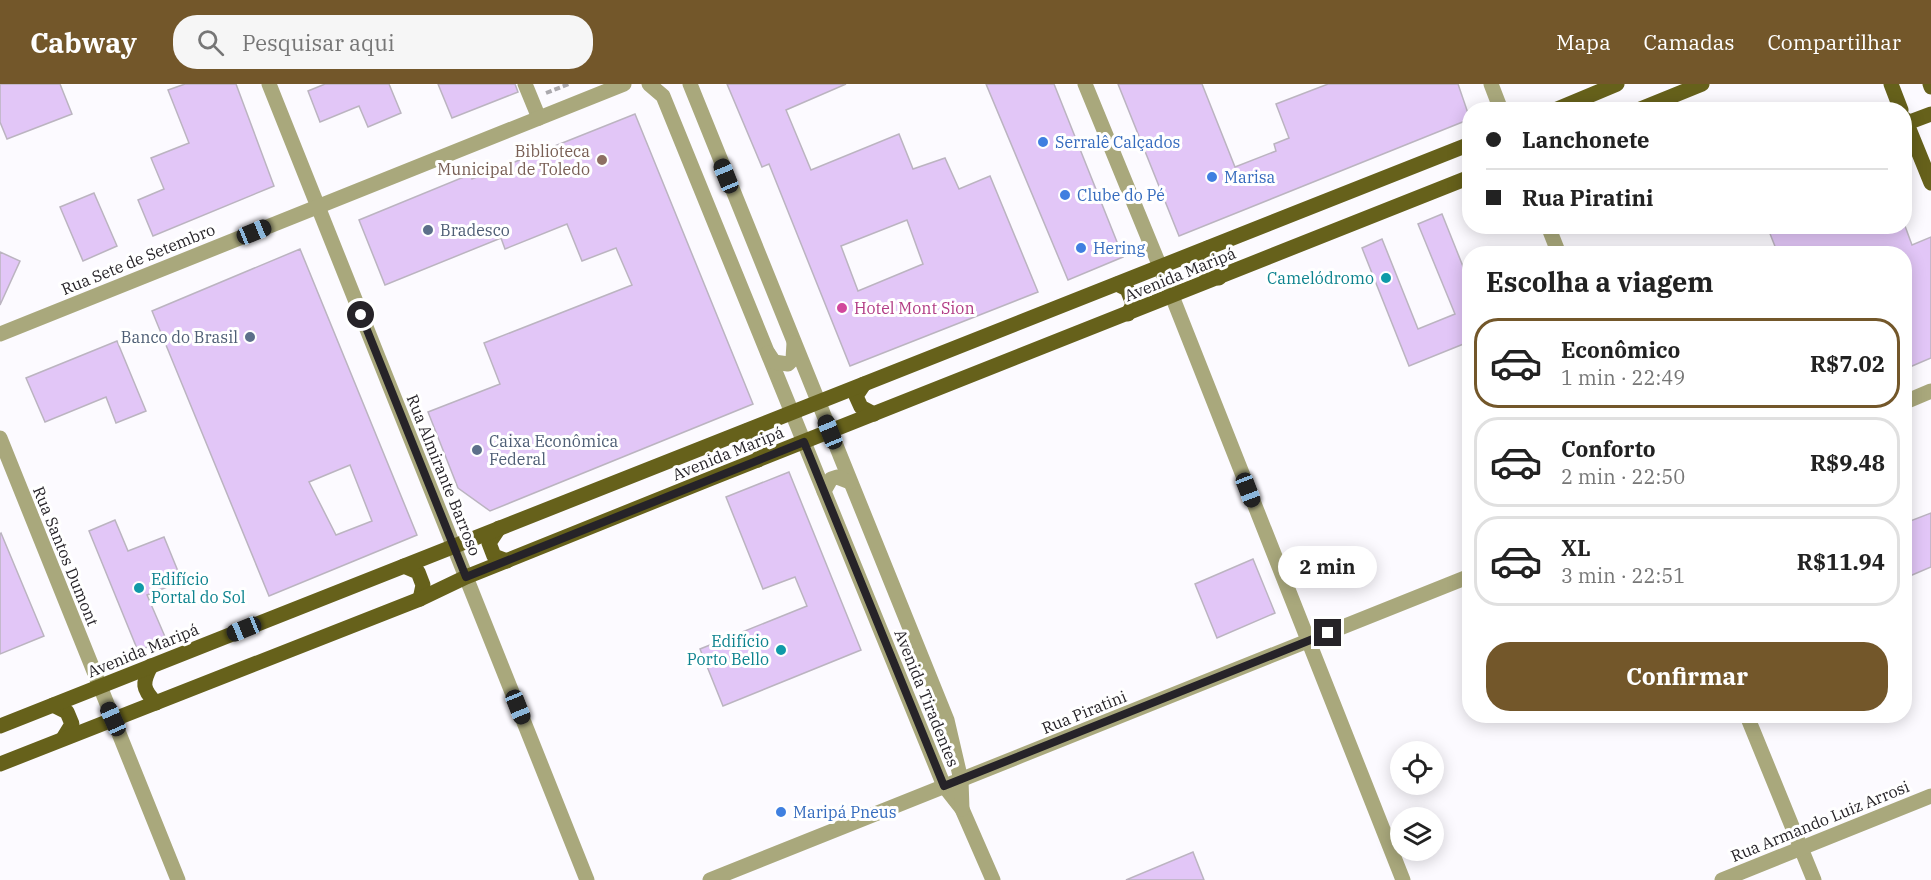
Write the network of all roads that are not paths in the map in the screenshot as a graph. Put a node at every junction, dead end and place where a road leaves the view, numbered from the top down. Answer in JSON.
{"nodes":[{"id":1,"x":269,"y":84,"type":"edge"},
{"id":2,"x":525,"y":84,"type":"edge"},
{"id":3,"x":624,"y":84,"type":"edge"},
{"id":4,"x":649,"y":84,"type":"edge"},
{"id":5,"x":690,"y":84,"type":"edge"},
{"id":6,"x":1085,"y":84,"type":"edge"},
{"id":7,"x":1491,"y":84,"type":"edge"},
{"id":8,"x":1617,"y":84,"type":"edge"},
{"id":9,"x":1702,"y":84,"type":"edge"},
{"id":10,"x":1891,"y":84,"type":"edge"},
{"id":11,"x":696,"y":101,"type":"junction"},
{"id":12,"x":1498,"y":102,"type":"edge"},
{"id":13,"x":1574,"y":102,"type":"edge"},
{"id":14,"x":1658,"y":102,"type":"edge"},
{"id":15,"x":1898,"y":102,"type":"edge"},
{"id":16,"x":669,"y":112,"type":"junction"},
{"id":17,"x":1931,"y":114,"type":"edge"},
{"id":18,"x":1912,"y":116,"type":"edge"},
{"id":19,"x":539,"y":118,"type":"junction"},
{"id":20,"x":1912,"y":137,"type":"edge"},
{"id":21,"x":1462,"y":147,"type":"edge"},
{"id":22,"x":1462,"y":180,"type":"edge"},
{"id":23,"x":1931,"y":183,"type":"edge"},
{"id":24,"x":318,"y":207,"type":"junction"},
{"id":25,"x":1208,"y":248,"type":"junction"},
{"id":26,"x":1160,"y":267,"type":"junction"},
{"id":27,"x":1219,"y":278,"type":"junction"},
{"id":28,"x":1117,"y":284,"type":"junction"},
{"id":29,"x":1172,"y":296,"type":"junction"},
{"id":30,"x":1128,"y":314,"type":"junction"},
{"id":31,"x":0,"y":334,"type":"edge"},
{"id":32,"x":794,"y":342,"type":"junction"},
{"id":33,"x":768,"y":354,"type":"junction"},
{"id":34,"x":864,"y":384,"type":"junction"},
{"id":35,"x":1931,"y":391,"type":"edge"},
{"id":36,"x":1912,"y":399,"type":"edge"},
{"id":37,"x":818,"y":402,"type":"junction"},
{"id":38,"x":792,"y":413,"type":"junction"},
{"id":39,"x":874,"y":414,"type":"junction"},
{"id":40,"x":746,"y":431,"type":"junction"},
{"id":41,"x":830,"y":432,"type":"junction"},
{"id":42,"x":0,"y":438,"type":"edge"},
{"id":43,"x":804,"y":442,"type":"junction"},
{"id":44,"x":758,"y":460,"type":"junction"},
{"id":45,"x":850,"y":482,"type":"junction"},
{"id":46,"x":824,"y":492,"type":"junction"},
{"id":47,"x":499,"y":528,"type":"junction"},
{"id":48,"x":453,"y":547,"type":"junction"},
{"id":49,"x":507,"y":561,"type":"junction"},
{"id":50,"x":404,"y":566,"type":"junction"},
{"id":51,"x":466,"y":577,"type":"junction"},
{"id":52,"x":1462,"y":579,"type":"edge"},
{"id":53,"x":420,"y":599,"type":"junction"},
{"id":54,"x":1307,"y":641,"type":"junction"},
{"id":55,"x":152,"y":666,"type":"junction"},
{"id":56,"x":99,"y":686,"type":"junction"},
{"id":57,"x":156,"y":703,"type":"junction"},
{"id":58,"x":53,"y":705,"type":"junction"},
{"id":59,"x":113,"y":719,"type":"junction"},
{"id":60,"x":947,"y":720,"type":"junction"},
{"id":61,"x":1750,"y":723,"type":"edge"},
{"id":62,"x":0,"y":726,"type":"edge"},
{"id":63,"x":921,"y":732,"type":"junction"},
{"id":64,"x":64,"y":737,"type":"junction"},
{"id":65,"x":0,"y":764,"type":"edge"},
{"id":66,"x":961,"y":780,"type":"junction"},
{"id":67,"x":944,"y":786,"type":"junction"},
{"id":68,"x":1931,"y":796,"type":"edge"},
{"id":69,"x":962,"y":808,"type":"junction"},
{"id":70,"x":1801,"y":848,"type":"junction"},
{"id":71,"x":178,"y":880,"type":"edge"},
{"id":72,"x":587,"y":880,"type":"edge"},
{"id":73,"x":710,"y":880,"type":"edge"},
{"id":74,"x":993,"y":880,"type":"edge"},
{"id":75,"x":1403,"y":880,"type":"edge"},
{"id":76,"x":1722,"y":880,"type":"edge"},
{"id":77,"x":1814,"y":880,"type":"edge"}],
"edges":[{"from":1,"to":24,"type":"street","name":"Rua Almirante Barroso"},
{"from":2,"to":19,"type":"street"},
{"from":3,"to":19,"type":"street","name":"Rua Sete de Setembro"},
{"from":4,"to":16,"type":"street","name":"Avenida Tiradentes"},
{"from":5,"to":11,"type":"street","name":"Avenida Tiradentes"},
{"from":6,"to":26,"type":"street"},
{"from":7,"to":12,"type":"street"},
{"from":8,"to":13,"type":"main road"},
{"from":9,"to":14,"type":"main road"},
{"from":10,"to":15,"type":"main road"},
{"from":11,"to":16,"type":"street"},
{"from":11,"to":32,"type":"street","name":"Avenida Tiradentes"},
{"from":16,"to":33,"type":"street","name":"Avenida Tiradentes"},
{"from":17,"to":18,"type":"main road"},
{"from":19,"to":24,"type":"street","name":"Rua Sete de Setembro"},
{"from":20,"to":23,"type":"main road"},
{"from":21,"to":25,"type":"main road","name":"Avenida Maripá"},
{"from":22,"to":27,"type":"main road","name":"Avenida Maripá"},
{"from":24,"to":31,"type":"street","name":"Rua Sete de Setembro"},
{"from":24,"to":48,"type":"street","name":"Rua Almirante Barroso"},
{"from":25,"to":26,"type":"main road","name":"Avenida Maripá"},
{"from":25,"to":27,"type":"main road"},
{"from":26,"to":28,"type":"main road","name":"Avenida Maripá"},
{"from":26,"to":29,"type":"street"},
{"from":27,"to":29,"type":"main road","name":"Avenida Maripá"},
{"from":28,"to":30,"type":"main road"},
{"from":28,"to":34,"type":"main road","name":"Avenida Maripá"},
{"from":29,"to":30,"type":"main road","name":"Avenida Maripá"},
{"from":29,"to":54,"type":"street"},
{"from":30,"to":39,"type":"main road","name":"Avenida Maripá"},
{"from":32,"to":33,"type":"street"},
{"from":32,"to":37,"type":"street","name":"Avenida Tiradentes"},
{"from":33,"to":38,"type":"street","name":"Avenida Tiradentes"},
{"from":34,"to":37,"type":"main road","name":"Avenida Maripá"},
{"from":34,"to":39,"type":"main road"},
{"from":35,"to":36,"type":"street"},
{"from":37,"to":38,"type":"main road","name":"Avenida Maripá"},
{"from":37,"to":41,"type":"street","name":"Avenida Tiradentes"},
{"from":38,"to":40,"type":"main road","name":"Avenida Maripá"},
{"from":38,"to":43,"type":"street","name":"Avenida Tiradentes"},
{"from":39,"to":41,"type":"main road","name":"Avenida Maripá"},
{"from":40,"to":44,"type":"main road"},
{"from":40,"to":47,"type":"main road","name":"Avenida Maripá"},
{"from":41,"to":43,"type":"main road","name":"Avenida Maripá"},
{"from":41,"to":45,"type":"street","name":"Avenida Tiradentes"},
{"from":42,"to":56,"type":"street","name":"Rua Santos Dumont"},
{"from":43,"to":44,"type":"main road","name":"Avenida Maripá"},
{"from":43,"to":46,"type":"street","name":"Avenida Tiradentes"},
{"from":44,"to":49,"type":"main road","name":"Avenida Maripá"},
{"from":45,"to":46,"type":"street"},
{"from":45,"to":60,"type":"street","name":"Avenida Tiradentes"},
{"from":46,"to":63,"type":"street","name":"Avenida Tiradentes"},
{"from":47,"to":48,"type":"main road","name":"Avenida Maripá"},
{"from":47,"to":49,"type":"main road"},
{"from":48,"to":50,"type":"main road","name":"Avenida Maripá"},
{"from":48,"to":51,"type":"street","name":"Rua Almirante Barroso"},
{"from":49,"to":51,"type":"main road","name":"Avenida Maripá"},
{"from":50,"to":53,"type":"main road"},
{"from":50,"to":55,"type":"main road","name":"Avenida Maripá"},
{"from":51,"to":53,"type":"main road","name":"Avenida Maripá"},
{"from":51,"to":72,"type":"street","name":"Rua Almirante Barroso"},
{"from":52,"to":54,"type":"street","name":"Rua Piratini"},
{"from":53,"to":57,"type":"main road","name":"Avenida Maripá"},
{"from":54,"to":66,"type":"street","name":"Rua Piratini"},
{"from":54,"to":75,"type":"street"},
{"from":55,"to":56,"type":"main road","name":"Avenida Maripá"},
{"from":55,"to":57,"type":"main road"},
{"from":56,"to":58,"type":"main road","name":"Avenida Maripá"},
{"from":56,"to":59,"type":"street","name":"Rua Santos Dumont"},
{"from":57,"to":59,"type":"main road","name":"Avenida Maripá"},
{"from":58,"to":62,"type":"main road","name":"Avenida Maripá"},
{"from":58,"to":64,"type":"main road"},
{"from":59,"to":64,"type":"main road","name":"Avenida Maripá"},
{"from":59,"to":71,"type":"street"},
{"from":60,"to":63,"type":"street"},
{"from":60,"to":66,"type":"street","name":"Avenida Tiradentes"},
{"from":61,"to":70,"type":"street"},
{"from":63,"to":67,"type":"street","name":"Avenida Tiradentes"},
{"from":64,"to":65,"type":"main road","name":"Avenida Maripá"},
{"from":66,"to":67,"type":"street","name":"Rua Piratini"},
{"from":66,"to":69,"type":"street","name":"Avenida Tiradentes"},
{"from":67,"to":69,"type":"street","name":"Avenida Tiradentes"},
{"from":67,"to":73,"type":"street","name":"Rua Piratini"},
{"from":68,"to":70,"type":"street","name":"Rua Armando Luiz Arrosi"},
{"from":69,"to":74,"type":"street"},
{"from":70,"to":76,"type":"street","name":"Rua Armando Luiz Arrosi"},
{"from":70,"to":77,"type":"street"}]}
